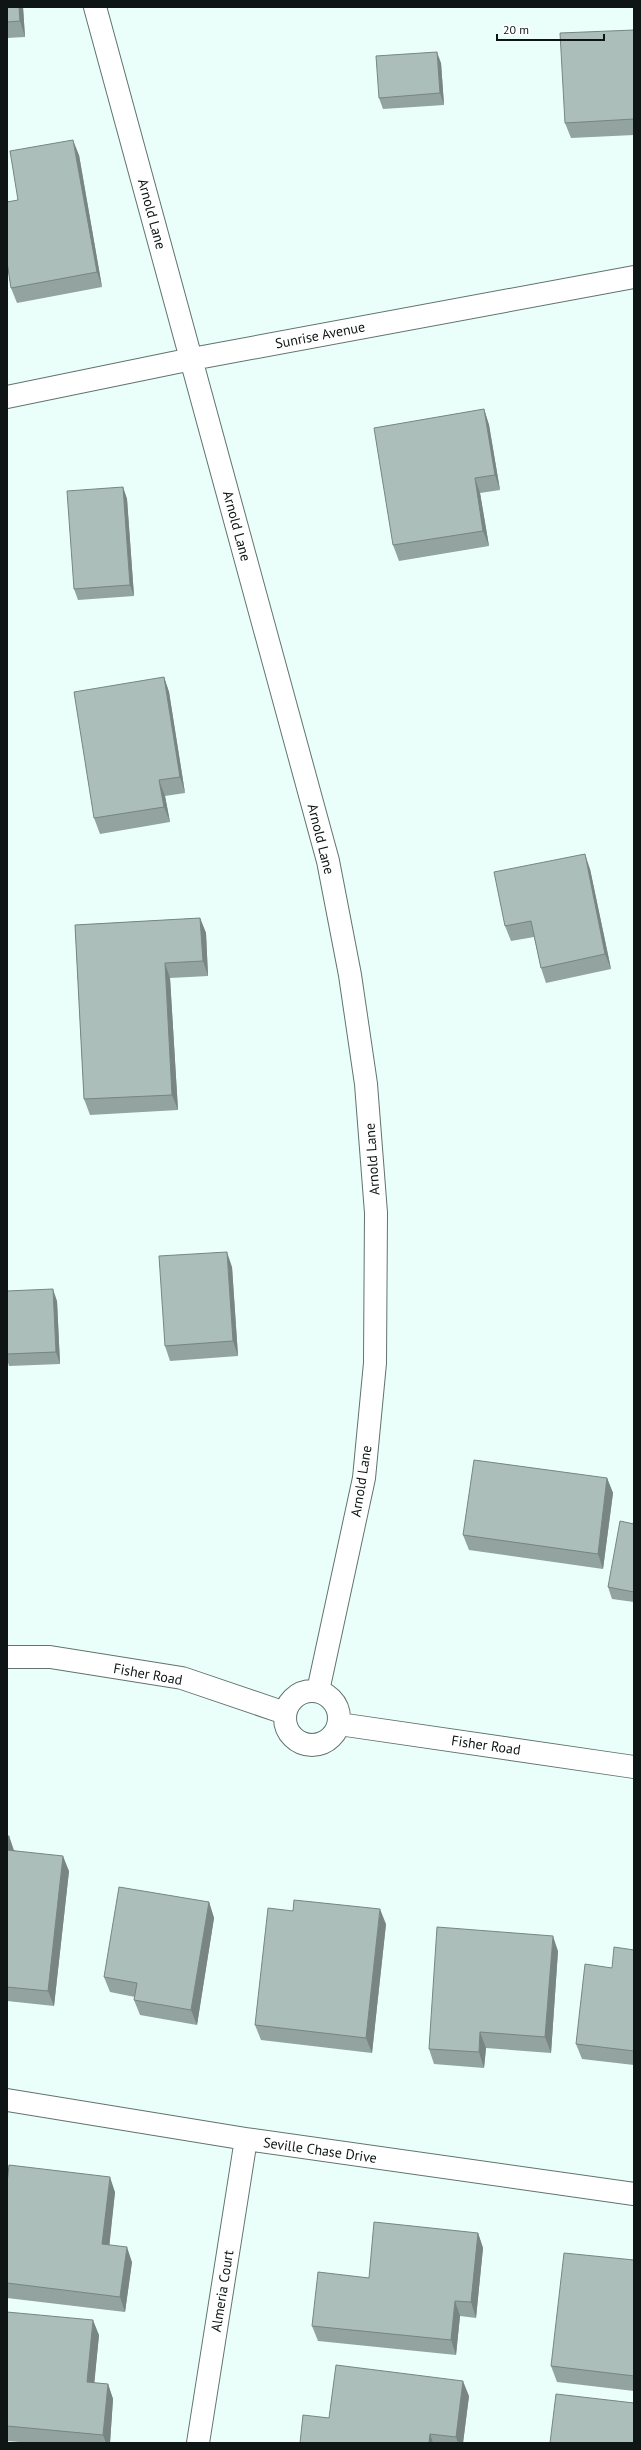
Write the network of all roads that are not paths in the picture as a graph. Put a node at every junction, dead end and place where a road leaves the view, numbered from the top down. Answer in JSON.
{"nodes":[{"id":1,"x":95,"y":7,"type":"edge"},
{"id":2,"x":634,"y":277,"type":"edge"},
{"id":3,"x":192,"y":359,"type":"junction"},
{"id":4,"x":7,"y":397,"type":"edge"},
{"id":5,"x":7,"y":1657,"type":"edge"},
{"id":6,"x":318,"y":1691,"type":"junction"},
{"id":7,"x":285,"y":1713,"type":"junction"},
{"id":8,"x":339,"y":1724,"type":"junction"},
{"id":9,"x":634,"y":1767,"type":"edge"},
{"id":10,"x":7,"y":2100,"type":"edge"},
{"id":11,"x":246,"y":2139,"type":"junction"},
{"id":12,"x":634,"y":2194,"type":"edge"},
{"id":13,"x":198,"y":2443,"type":"edge"}],
"edges":[{"from":1,"to":3,"type":"street","name":"Arnold Lane"},
{"from":2,"to":3,"type":"street","name":"Sunrise Avenue"},
{"from":3,"to":4,"type":"street","name":"Sunrise Avenue"},
{"from":3,"to":6,"type":"street","name":"Arnold Lane"},
{"from":5,"to":7,"type":"street","name":"Fisher Road"},
{"from":6,"to":7,"type":"street"},
{"from":6,"to":8,"type":"street"},
{"from":7,"to":8,"type":"street"},
{"from":8,"to":9,"type":"street","name":"Fisher Road"},
{"from":10,"to":11,"type":"street","name":"Seville Chase Drive"},
{"from":11,"to":12,"type":"street","name":"Seville Chase Drive"},
{"from":11,"to":13,"type":"street","name":"Almeria Court"}]}
